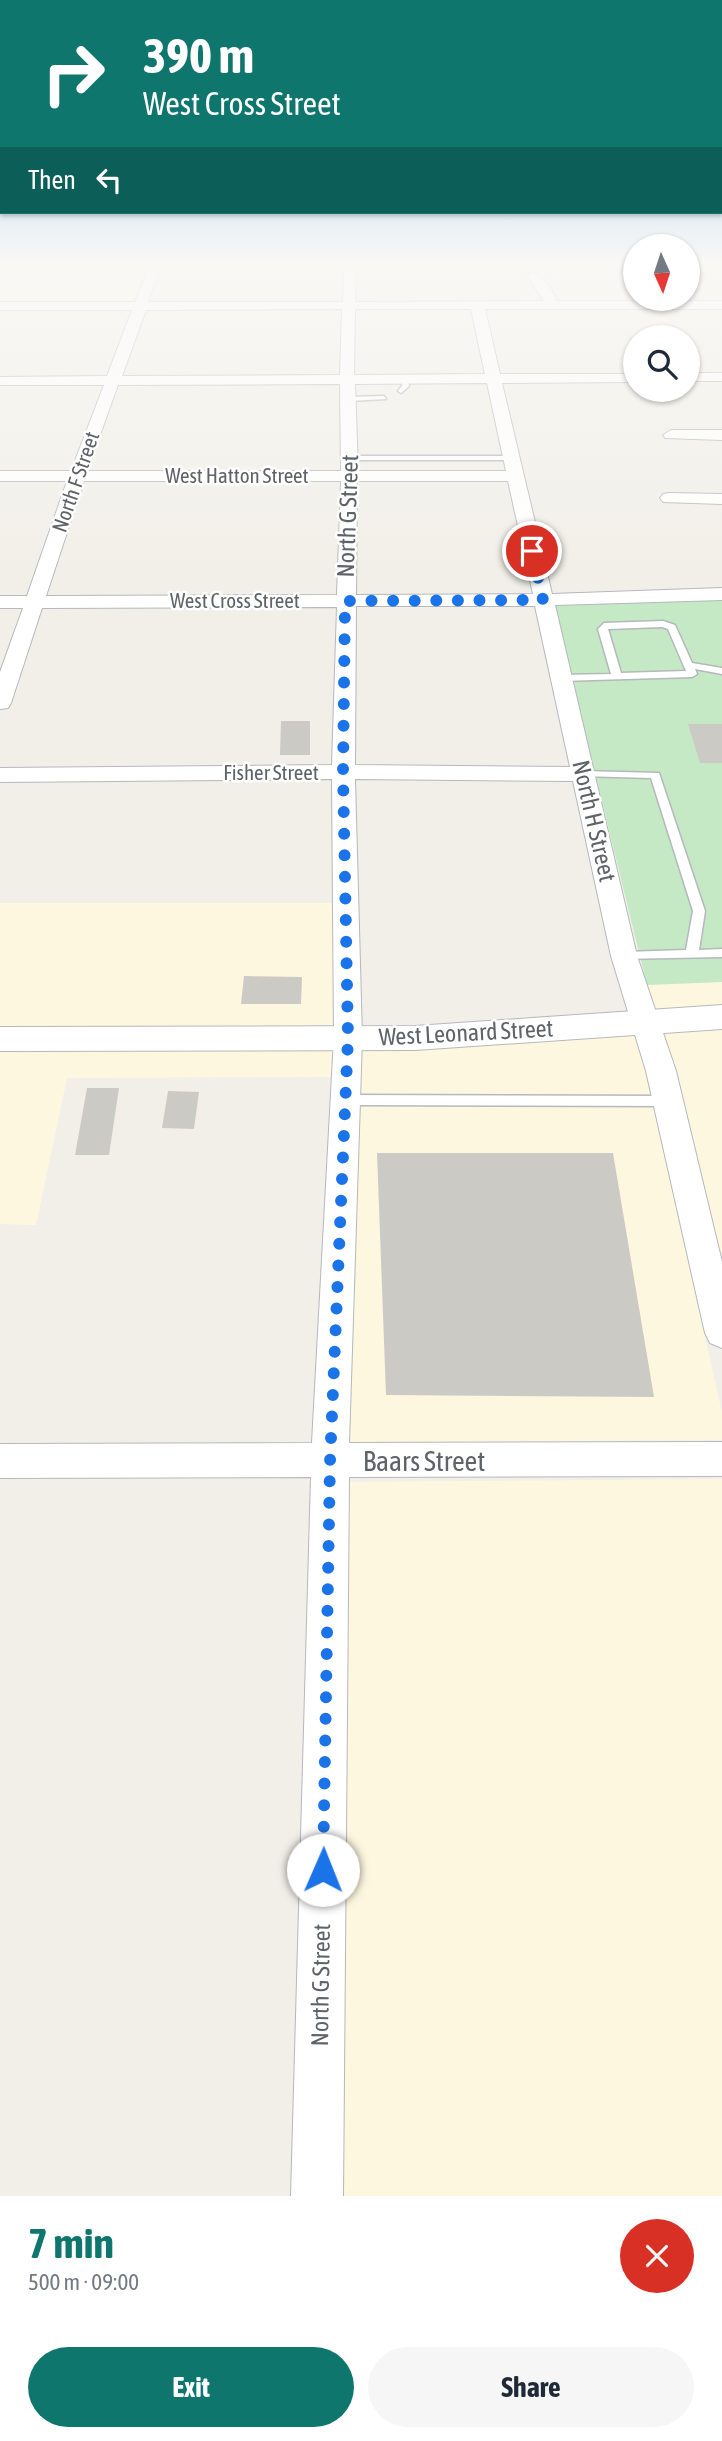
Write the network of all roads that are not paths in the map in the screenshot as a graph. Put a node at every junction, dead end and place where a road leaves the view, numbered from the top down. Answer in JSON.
{"nodes":[{"id":1,"x":116,"y":366,"type":"edge"},
{"id":2,"x":348,"y":366,"type":"edge"},
{"id":3,"x":490,"y":366,"type":"edge"},
{"id":4,"x":700,"y":377,"type":"edge"},
{"id":5,"x":722,"y":377,"type":"edge"},
{"id":6,"x":623,"y":378,"type":"edge"},
{"id":7,"x":493,"y":379,"type":"junction"},
{"id":8,"x":0,"y":381,"type":"edge"},
{"id":9,"x":111,"y":381,"type":"junction"},
{"id":10,"x":348,"y":389,"type":"junction"},
{"id":11,"x":384,"y":398,"type":"dead end"},
{"id":12,"x":671,"y":435,"type":"dead end"},
{"id":13,"x":722,"y":435,"type":"edge"},
{"id":14,"x":349,"y":467,"type":"junction"},
{"id":15,"x":513,"y":467,"type":"junction"},
{"id":16,"x":0,"y":476,"type":"edge"},
{"id":17,"x":77,"y":476,"type":"junction"},
{"id":18,"x":669,"y":498,"type":"dead end"},
{"id":19,"x":722,"y":499,"type":"edge"},
{"id":20,"x":722,"y":594,"type":"edge"},
{"id":21,"x":543,"y":600,"type":"junction"},
{"id":22,"x":36,"y":601,"type":"junction"},
{"id":23,"x":345,"y":601,"type":"junction"},
{"id":24,"x":0,"y":602,"type":"edge"},
{"id":25,"x":688,"y":665,"type":"junction"},
{"id":26,"x":722,"y":671,"type":"edge"},
{"id":27,"x":617,"y":676,"type":"junction"},
{"id":28,"x":561,"y":678,"type":"junction"},
{"id":29,"x":0,"y":703,"type":"edge"},
{"id":30,"x":343,"y":772,"type":"junction"},
{"id":31,"x":584,"y":774,"type":"junction"},
{"id":32,"x":0,"y":775,"type":"edge"},
{"id":33,"x":722,"y":953,"type":"edge"},
{"id":34,"x":692,"y":954,"type":"junction"},
{"id":35,"x":624,"y":956,"type":"junction"},
{"id":36,"x":722,"y":1017,"type":"edge"},
{"id":37,"x":645,"y":1021,"type":"junction"},
{"id":38,"x":348,"y":1038,"type":"junction"},
{"id":39,"x":0,"y":1039,"type":"edge"},
{"id":40,"x":345,"y":1100,"type":"junction"},
{"id":41,"x":668,"y":1101,"type":"junction"},
{"id":42,"x":722,"y":1334,"type":"edge"},
{"id":43,"x":722,"y":1459,"type":"edge"},
{"id":44,"x":0,"y":1461,"type":"edge"},
{"id":45,"x":330,"y":1462,"type":"junction"},
{"id":46,"x":317,"y":2196,"type":"edge"}],
"edges":[{"from":1,"to":9,"type":"street","name":"North F Street"},
{"from":2,"to":10,"type":"street","name":"North G Street"},
{"from":3,"to":7,"type":"street","name":"North H Street"},
{"from":4,"to":5,"type":"street"},
{"from":6,"to":7,"type":"street"},
{"from":7,"to":10,"type":"street"},
{"from":7,"to":15,"type":"street","name":"North H Street"},
{"from":8,"to":9,"type":"street"},
{"from":9,"to":10,"type":"street"},
{"from":9,"to":17,"type":"street","name":"North F Street"},
{"from":10,"to":11,"type":"lane"},
{"from":10,"to":14,"type":"street","name":"North G Street"},
{"from":12,"to":13,"type":"street"},
{"from":14,"to":15,"type":"street","name":"West Hatton Street"},
{"from":14,"to":17,"type":"street","name":"West Hatton Street"},
{"from":14,"to":23,"type":"street","name":"North G Street"},
{"from":15,"to":21,"type":"street","name":"North H Street"},
{"from":16,"to":17,"type":"street","name":"West Hatton Street"},
{"from":17,"to":22,"type":"street","name":"North F Street"},
{"from":18,"to":19,"type":"street"},
{"from":20,"to":21,"type":"street","name":"West Cross Street"},
{"from":21,"to":23,"type":"street","name":"West Cross Street"},
{"from":21,"to":28,"type":"street","name":"North H Street"},
{"from":22,"to":23,"type":"street","name":"West Cross Street"},
{"from":22,"to":24,"type":"street","name":"West Cross Street"},
{"from":22,"to":29,"type":"street","name":"North F Street"},
{"from":23,"to":30,"type":"street","name":"North G Street"},
{"from":25,"to":26,"type":"lane"},
{"from":25,"to":27,"type":"lane"},
{"from":25,"to":27,"type":"lane"},
{"from":27,"to":28,"type":"lane"},
{"from":28,"to":31,"type":"street","name":"North H Street"},
{"from":30,"to":31,"type":"street","name":"Fisher Street"},
{"from":30,"to":32,"type":"street","name":"Fisher Street"},
{"from":30,"to":38,"type":"street","name":"North G Street"},
{"from":31,"to":34,"type":"lane"},
{"from":31,"to":35,"type":"street","name":"North H Street"},
{"from":33,"to":34,"type":"lane"},
{"from":34,"to":35,"type":"lane"},
{"from":35,"to":37,"type":"street","name":"North H Street"},
{"from":36,"to":37,"type":"street","name":"West Leonard Street"},
{"from":37,"to":38,"type":"street","name":"West Leonard Street"},
{"from":37,"to":41,"type":"street","name":"North H Street"},
{"from":38,"to":39,"type":"street","name":"West Leonard Street"},
{"from":38,"to":40,"type":"street","name":"North G Street"},
{"from":40,"to":41,"type":"lane"},
{"from":40,"to":45,"type":"street","name":"North G Street"},
{"from":41,"to":42,"type":"street","name":"North H Street"},
{"from":43,"to":45,"type":"street","name":"Baars Street"},
{"from":44,"to":45,"type":"street","name":"Baars Street"},
{"from":45,"to":46,"type":"street","name":"North G Street"}]}
